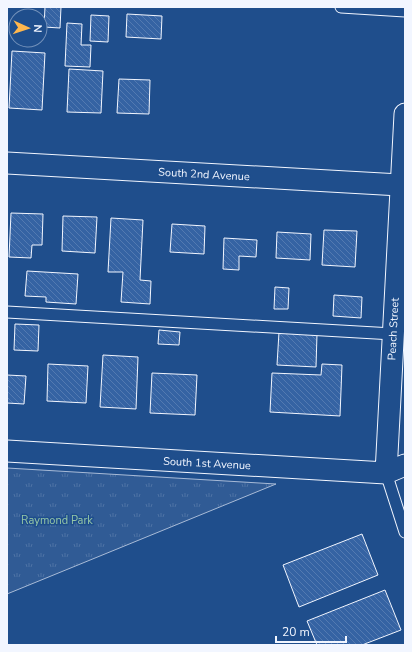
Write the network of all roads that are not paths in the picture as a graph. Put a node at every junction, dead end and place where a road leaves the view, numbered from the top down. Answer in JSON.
{"nodes":[{"id":1,"x":341,"y":7,"type":"edge"},
{"id":2,"x":405,"y":11,"type":"edge"},
{"id":3,"x":405,"y":114,"type":"edge"},
{"id":4,"x":7,"y":163,"type":"edge"},
{"id":5,"x":400,"y":185,"type":"junction"},
{"id":6,"x":7,"y":312,"type":"edge"},
{"id":7,"x":393,"y":334,"type":"junction"},
{"id":8,"x":7,"y":451,"type":"edge"},
{"id":9,"x":396,"y":469,"type":"edge"},
{"id":10,"x":405,"y":532,"type":"edge"}],
"edges":[{"from":1,"to":2,"type":"lane"},
{"from":3,"to":5,"type":"street","name":"Peach Street"},
{"from":4,"to":5,"type":"street","name":"South 2nd Avenue"},
{"from":5,"to":7,"type":"street","name":"Peach Street"},
{"from":6,"to":7,"type":"lane"},
{"from":7,"to":9,"type":"street","name":"Peach Street"},
{"from":8,"to":9,"type":"street","name":"South 1st Avenue"},
{"from":9,"to":10,"type":"lane"}]}
